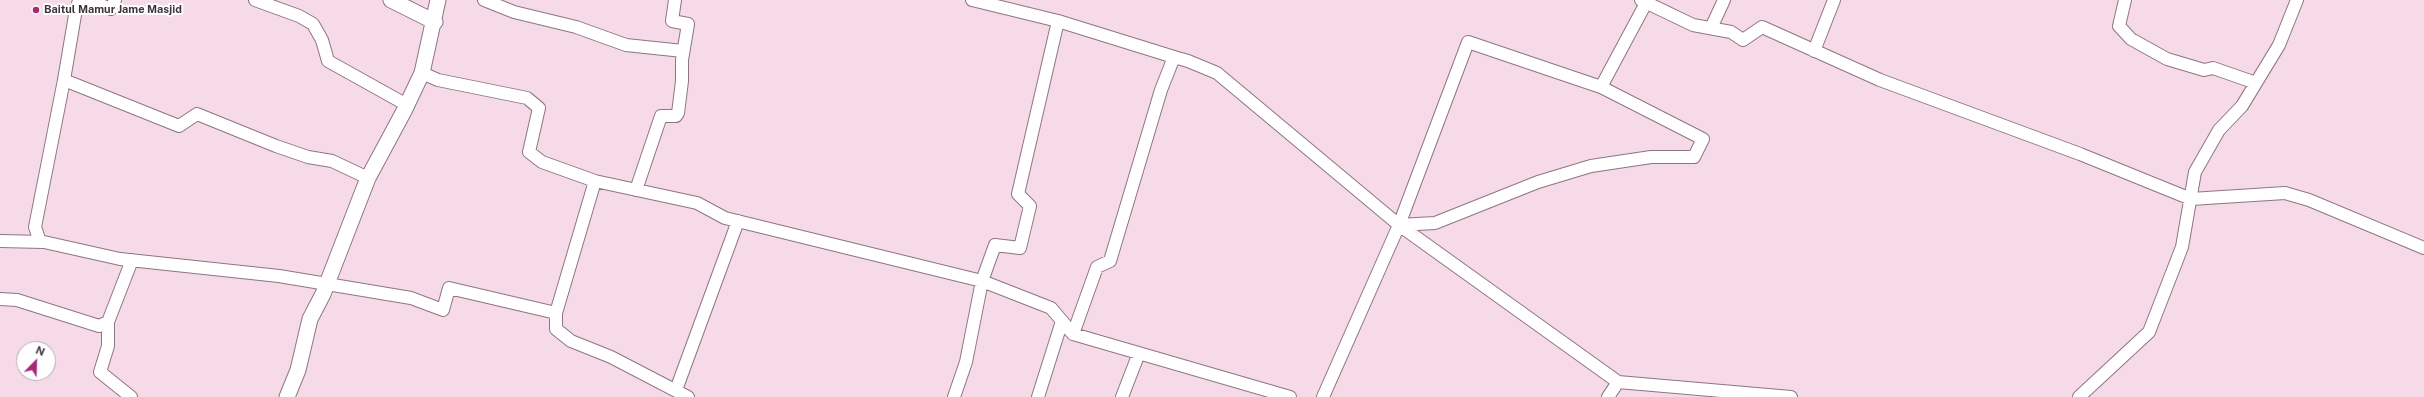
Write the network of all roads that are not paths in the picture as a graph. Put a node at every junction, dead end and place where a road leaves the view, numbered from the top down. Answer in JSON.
{"nodes":[{"id":1,"x":80,"y":0,"type":"edge"},
{"id":2,"x":88,"y":0,"type":"edge"},
{"id":3,"x":115,"y":0,"type":"edge"},
{"id":4,"x":255,"y":0,"type":"edge"},
{"id":5,"x":391,"y":0,"type":"edge"},
{"id":6,"x":438,"y":0,"type":"edge"},
{"id":7,"x":484,"y":0,"type":"edge"},
{"id":8,"x":675,"y":0,"type":"edge"},
{"id":9,"x":972,"y":0,"type":"edge"},
{"id":10,"x":1724,"y":0,"type":"edge"},
{"id":11,"x":1834,"y":0,"type":"edge"},
{"id":12,"x":2125,"y":0,"type":"edge"},
{"id":13,"x":2297,"y":0,"type":"edge"},
{"id":14,"x":1644,"y":2,"type":"edge"},
{"id":15,"x":506,"y":4,"type":"edge"},
{"id":16,"x":1058,"y":21,"type":"junction"},
{"id":17,"x":435,"y":22,"type":"junction"},
{"id":18,"x":1711,"y":28,"type":"junction"},
{"id":19,"x":1814,"y":50,"type":"junction"},
{"id":20,"x":683,"y":51,"type":"junction"},
{"id":21,"x":1174,"y":57,"type":"junction"},
{"id":22,"x":422,"y":73,"type":"junction"},
{"id":23,"x":64,"y":80,"type":"junction"},
{"id":24,"x":2256,"y":84,"type":"junction"},
{"id":25,"x":1601,"y":87,"type":"junction"},
{"id":26,"x":407,"y":106,"type":"junction"},
{"id":27,"x":368,"y":178,"type":"junction"},
{"id":28,"x":595,"y":181,"type":"junction"},
{"id":29,"x":636,"y":190,"type":"junction"},
{"id":30,"x":2191,"y":199,"type":"junction"},
{"id":31,"x":738,"y":221,"type":"junction"},
{"id":32,"x":1399,"y":225,"type":"junction"},
{"id":33,"x":0,"y":241,"type":"edge"},
{"id":34,"x":40,"y":242,"type":"junction"},
{"id":35,"x":2424,"y":248,"type":"edge"},
{"id":36,"x":132,"y":260,"type":"junction"},
{"id":37,"x":982,"y":281,"type":"junction"},
{"id":38,"x":326,"y":284,"type":"junction"},
{"id":39,"x":0,"y":299,"type":"edge"},
{"id":40,"x":556,"y":313,"type":"junction"},
{"id":41,"x":1062,"y":321,"type":"junction"},
{"id":42,"x":108,"y":322,"type":"junction"},
{"id":43,"x":1073,"y":334,"type":"junction"},
{"id":44,"x":1139,"y":353,"type":"junction"},
{"id":45,"x":1618,"y":382,"type":"junction"},
{"id":46,"x":676,"y":390,"type":"junction"},
{"id":47,"x":131,"y":397,"type":"edge"},
{"id":48,"x":287,"y":397,"type":"edge"},
{"id":49,"x":688,"y":397,"type":"edge"},
{"id":50,"x":954,"y":397,"type":"edge"},
{"id":51,"x":1038,"y":397,"type":"edge"},
{"id":52,"x":1122,"y":397,"type":"edge"},
{"id":53,"x":1290,"y":397,"type":"edge"},
{"id":54,"x":1323,"y":397,"type":"edge"},
{"id":55,"x":1608,"y":397,"type":"edge"},
{"id":56,"x":1791,"y":397,"type":"edge"},
{"id":57,"x":2079,"y":397,"type":"edge"}],
"edges":[{"from":1,"to":23,"type":"street"},
{"from":2,"to":3,"type":"street"},
{"from":4,"to":26,"type":"street"},
{"from":5,"to":17,"type":"street"},
{"from":6,"to":17,"type":"street"},
{"from":7,"to":15,"type":"street"},
{"from":8,"to":20,"type":"street"},
{"from":9,"to":16,"type":"street"},
{"from":10,"to":18,"type":"street"},
{"from":11,"to":19,"type":"street"},
{"from":12,"to":24,"type":"street"},
{"from":13,"to":24,"type":"street"},
{"from":14,"to":18,"type":"street"},
{"from":14,"to":25,"type":"street"},
{"from":15,"to":20,"type":"street"},
{"from":16,"to":21,"type":"street"},
{"from":16,"to":37,"type":"street"},
{"from":17,"to":22,"type":"street"},
{"from":18,"to":19,"type":"street"},
{"from":19,"to":30,"type":"street"},
{"from":20,"to":29,"type":"street"},
{"from":21,"to":32,"type":"street"},
{"from":21,"to":43,"type":"street"},
{"from":22,"to":26,"type":"street"},
{"from":22,"to":28,"type":"street"},
{"from":23,"to":27,"type":"street"},
{"from":23,"to":34,"type":"street"},
{"from":24,"to":30,"type":"street"},
{"from":25,"to":32,"type":"street"},
{"from":25,"to":32,"type":"street"},
{"from":26,"to":27,"type":"street"},
{"from":27,"to":38,"type":"street"},
{"from":28,"to":29,"type":"street"},
{"from":28,"to":40,"type":"street"},
{"from":29,"to":31,"type":"street"},
{"from":30,"to":35,"type":"street"},
{"from":30,"to":57,"type":"street"},
{"from":31,"to":37,"type":"street"},
{"from":31,"to":46,"type":"street"},
{"from":32,"to":45,"type":"street"},
{"from":32,"to":54,"type":"street"},
{"from":33,"to":34,"type":"street"},
{"from":34,"to":36,"type":"street"},
{"from":36,"to":38,"type":"street"},
{"from":36,"to":42,"type":"street"},
{"from":37,"to":41,"type":"street"},
{"from":37,"to":50,"type":"street"},
{"from":38,"to":40,"type":"street"},
{"from":38,"to":48,"type":"street"},
{"from":39,"to":42,"type":"street"},
{"from":40,"to":46,"type":"street"},
{"from":41,"to":43,"type":"street"},
{"from":41,"to":51,"type":"street"},
{"from":42,"to":47,"type":"street"},
{"from":43,"to":44,"type":"street"},
{"from":44,"to":52,"type":"street"},
{"from":44,"to":53,"type":"street"},
{"from":45,"to":55,"type":"street"},
{"from":45,"to":56,"type":"street"},
{"from":46,"to":49,"type":"street"}]}
